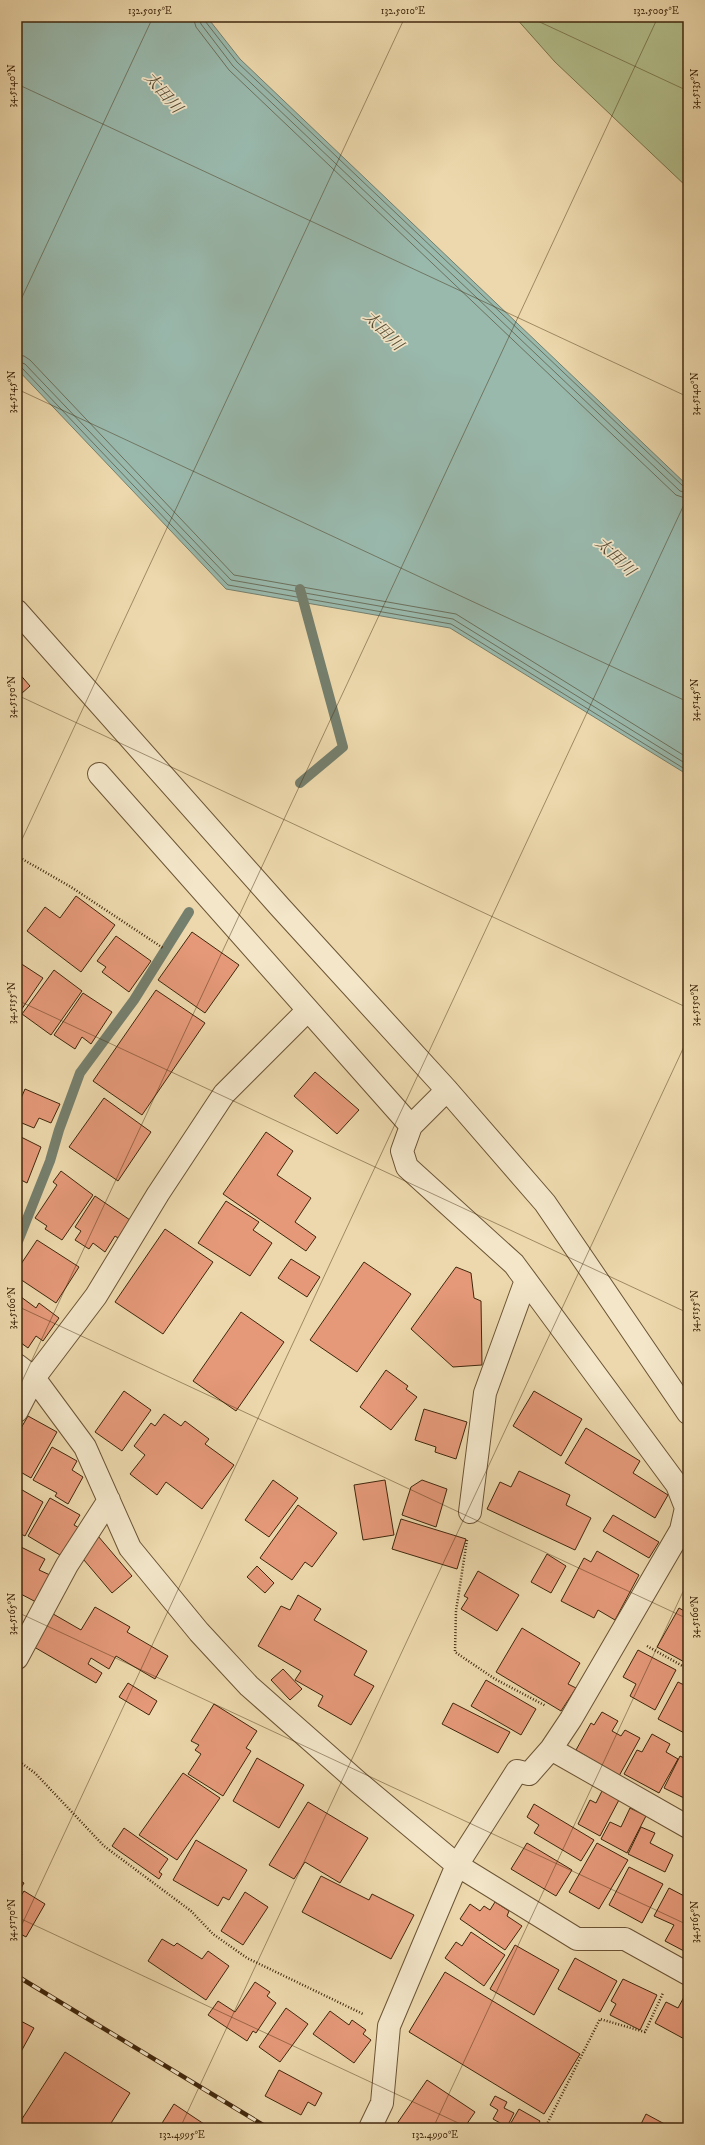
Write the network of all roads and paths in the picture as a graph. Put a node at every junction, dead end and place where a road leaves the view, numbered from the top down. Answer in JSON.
{"nodes":[{"id":1,"x":17,"y":611,"type":"edge"},
{"id":2,"x":99,"y":774,"type":"dead end"},
{"id":3,"x":17,"y":856,"type":"edge"},
{"id":4,"x":163,"y":948,"type":"dead end"},
{"id":5,"x":308,"y":1010,"type":"junction"},
{"id":6,"x":447,"y":1090,"type":"junction"},
{"id":7,"x":411,"y":1126,"type":"junction"},
{"id":8,"x":526,"y":1280,"type":"junction"},
{"id":9,"x":17,"y":1365,"type":"edge"},
{"id":10,"x":34,"y":1378,"type":"junction"},
{"id":11,"x":17,"y":1411,"type":"edge"},
{"id":12,"x":688,"y":1413,"type":"edge"},
{"id":13,"x":109,"y":1500,"type":"junction"},
{"id":14,"x":470,"y":1512,"type":"joint"},
{"id":15,"x":622,"y":1632,"type":"junction"},
{"id":16,"x":17,"y":1658,"type":"edge"},
{"id":17,"x":688,"y":1669,"type":"edge"},
{"id":18,"x":571,"y":1719,"type":"junction"},
{"id":19,"x":551,"y":1749,"type":"junction"},
{"id":20,"x":17,"y":1760,"type":"edge"},
{"id":21,"x":688,"y":1826,"type":"edge"},
{"id":22,"x":457,"y":1865,"type":"junction"},
{"id":23,"x":682,"y":1970,"type":"edge"},
{"id":24,"x":389,"y":2026,"type":"junction"},
{"id":25,"x":370,"y":2128,"type":"edge"},
{"id":26,"x":545,"y":2128,"type":"edge"}],
"edges":[{"from":1,"to":6,"type":"street"},
{"from":2,"to":5,"type":"street"},
{"from":3,"to":4,"type":"path"},
{"from":5,"to":7,"type":"street"},
{"from":5,"to":10,"type":"street"},
{"from":6,"to":7,"type":"street"},
{"from":6,"to":12,"type":"street"},
{"from":7,"to":8,"type":"street"},
{"from":8,"to":14,"type":"street"},
{"from":8,"to":15,"type":"street"},
{"from":9,"to":10,"type":"street"},
{"from":10,"to":11,"type":"street"},
{"from":10,"to":13,"type":"street"},
{"from":13,"to":16,"type":"street"},
{"from":13,"to":22,"type":"street"},
{"from":14,"to":18,"type":"path"},
{"from":15,"to":17,"type":"path"},
{"from":15,"to":18,"type":"street"},
{"from":18,"to":19,"type":"street"},
{"from":19,"to":21,"type":"street"},
{"from":19,"to":22,"type":"street"},
{"from":20,"to":24,"type":"path"},
{"from":22,"to":23,"type":"street"},
{"from":22,"to":24,"type":"street"},
{"from":23,"to":26,"type":"path"},
{"from":24,"to":25,"type":"street"}]}
